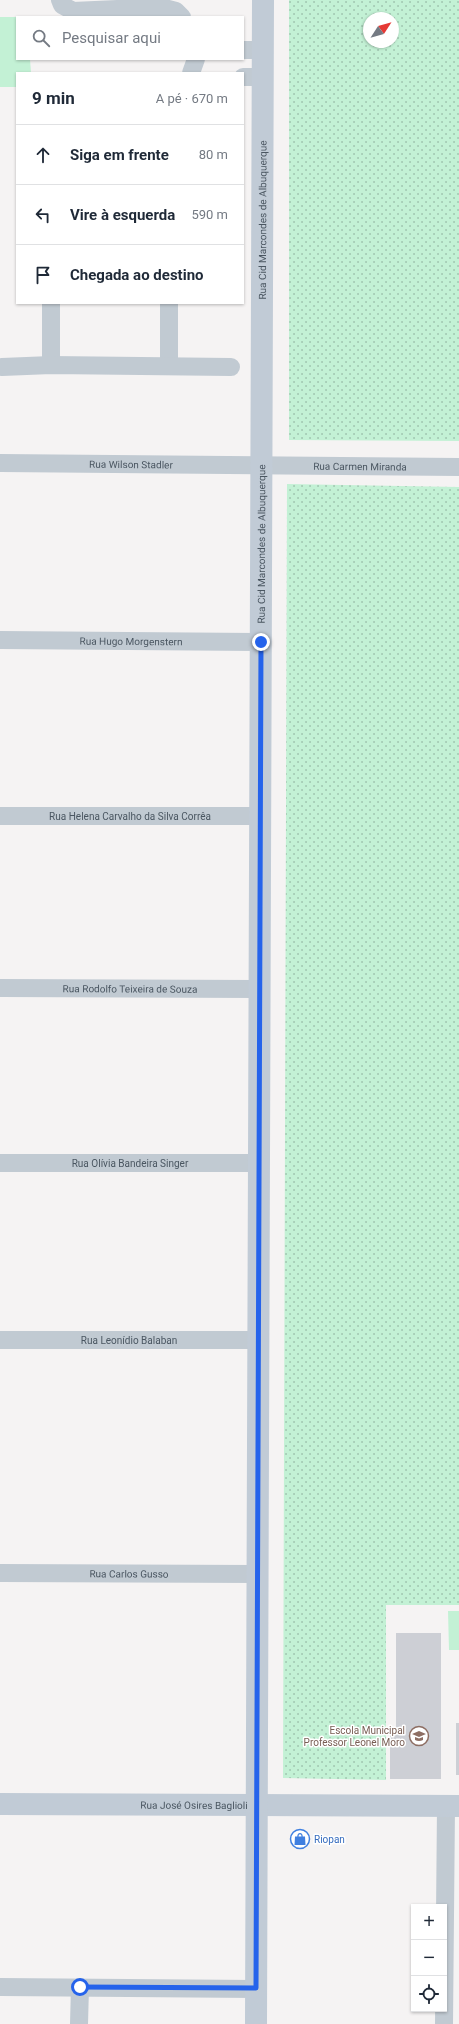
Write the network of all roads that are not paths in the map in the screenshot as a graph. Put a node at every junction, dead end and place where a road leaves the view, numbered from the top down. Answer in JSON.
{"nodes":[{"id":1,"x":60,"y":0,"type":"edge"},
{"id":2,"x":263,"y":0,"type":"edge"},
{"id":3,"x":176,"y":9,"type":"edge"},
{"id":4,"x":253,"y":50,"type":"edge"},
{"id":5,"x":196,"y":60,"type":"edge"},
{"id":6,"x":191,"y":72,"type":"edge"},
{"id":7,"x":253,"y":77,"type":"edge"},
{"id":8,"x":51,"y":304,"type":"edge"},
{"id":9,"x":169,"y":304,"type":"edge"},
{"id":10,"x":51,"y":365,"type":"junction"},
{"id":11,"x":170,"y":366,"type":"junction"},
{"id":12,"x":2,"y":367,"type":"dead end"},
{"id":13,"x":231,"y":367,"type":"dead end"},
{"id":14,"x":0,"y":463,"type":"edge"},
{"id":15,"x":262,"y":465,"type":"junction"},
{"id":16,"x":459,"y":467,"type":"edge"},
{"id":17,"x":0,"y":640,"type":"edge"},
{"id":18,"x":261,"y":642,"type":"junction"},
{"id":19,"x":0,"y":816,"type":"edge"},
{"id":20,"x":260,"y":816,"type":"junction"},
{"id":21,"x":0,"y":988,"type":"edge"},
{"id":22,"x":260,"y":989,"type":"junction"},
{"id":23,"x":0,"y":1163,"type":"edge"},
{"id":24,"x":259,"y":1163,"type":"junction"},
{"id":25,"x":0,"y":1340,"type":"edge"},
{"id":26,"x":259,"y":1340,"type":"junction"},
{"id":27,"x":0,"y":1573,"type":"edge"},
{"id":28,"x":258,"y":1574,"type":"junction"},
{"id":29,"x":0,"y":1804,"type":"edge"},
{"id":30,"x":257,"y":1805,"type":"junction"},
{"id":31,"x":452,"y":1806,"type":"edge"},
{"id":32,"x":0,"y":1986,"type":"edge"},
{"id":33,"x":80,"y":1987,"type":"junction"},
{"id":34,"x":256,"y":1988,"type":"junction"},
{"id":35,"x":79,"y":2024,"type":"edge"},
{"id":36,"x":256,"y":2024,"type":"edge"},
{"id":37,"x":444,"y":2024,"type":"edge"}],
"edges":[{"from":1,"to":3,"type":"street"},
{"from":2,"to":4,"type":"street","name":"Rua Cid Marcondes de Albuquerque"},
{"from":4,"to":7,"type":"street","name":"Rua Cid Marcondes de Albuquerque"},
{"from":5,"to":6,"type":"street"},
{"from":7,"to":15,"type":"street","name":"Rua Cid Marcondes de Albuquerque"},
{"from":8,"to":10,"type":"street"},
{"from":9,"to":11,"type":"street"},
{"from":10,"to":11,"type":"street"},
{"from":10,"to":12,"type":"street"},
{"from":11,"to":13,"type":"street"},
{"from":14,"to":15,"type":"street","name":"Rua Wilson Stadler"},
{"from":15,"to":16,"type":"street","name":"Rua Carmen Miranda"},
{"from":15,"to":18,"type":"street","name":"Rua Cid Marcondes de Albuquerque"},
{"from":17,"to":18,"type":"street","name":"Rua Hugo Morgenstern"},
{"from":18,"to":20,"type":"street","name":"Rua Cid Marcondes de Albuquerque"},
{"from":19,"to":20,"type":"street","name":"Rua Helena Carvalho da Silva Corrêa"},
{"from":20,"to":22,"type":"street","name":"Rua Cid Marcondes de Albuquerque"},
{"from":21,"to":22,"type":"street","name":"Rua Rodolfo Teixeira de Souza"},
{"from":22,"to":24,"type":"street","name":"Rua Cid Marcondes de Albuquerque"},
{"from":23,"to":24,"type":"street","name":"Rua Olívia Bandeira Singer"},
{"from":24,"to":26,"type":"street","name":"Rua Cid Marcondes de Albuquerque"},
{"from":25,"to":26,"type":"street","name":"Rua Leonídio Balaban"},
{"from":26,"to":28,"type":"street","name":"Rua Cid Marcondes de Albuquerque"},
{"from":27,"to":28,"type":"street","name":"Rua Carlos Gusso"},
{"from":28,"to":30,"type":"street","name":"Rua Cid Marcondes de Albuquerque"},
{"from":29,"to":30,"type":"street","name":"Rua José Osires Baglioli"},
{"from":30,"to":31,"type":"street","name":"Rua José Osires Baglioli"},
{"from":30,"to":34,"type":"street","name":"Rua Cid Marcondes de Albuquerque"},
{"from":31,"to":37,"type":"street"},
{"from":32,"to":33,"type":"street"},
{"from":33,"to":34,"type":"street"},
{"from":33,"to":35,"type":"street"},
{"from":34,"to":36,"type":"street","name":"Rua Cid Marcondes de Albuquerque"}]}
